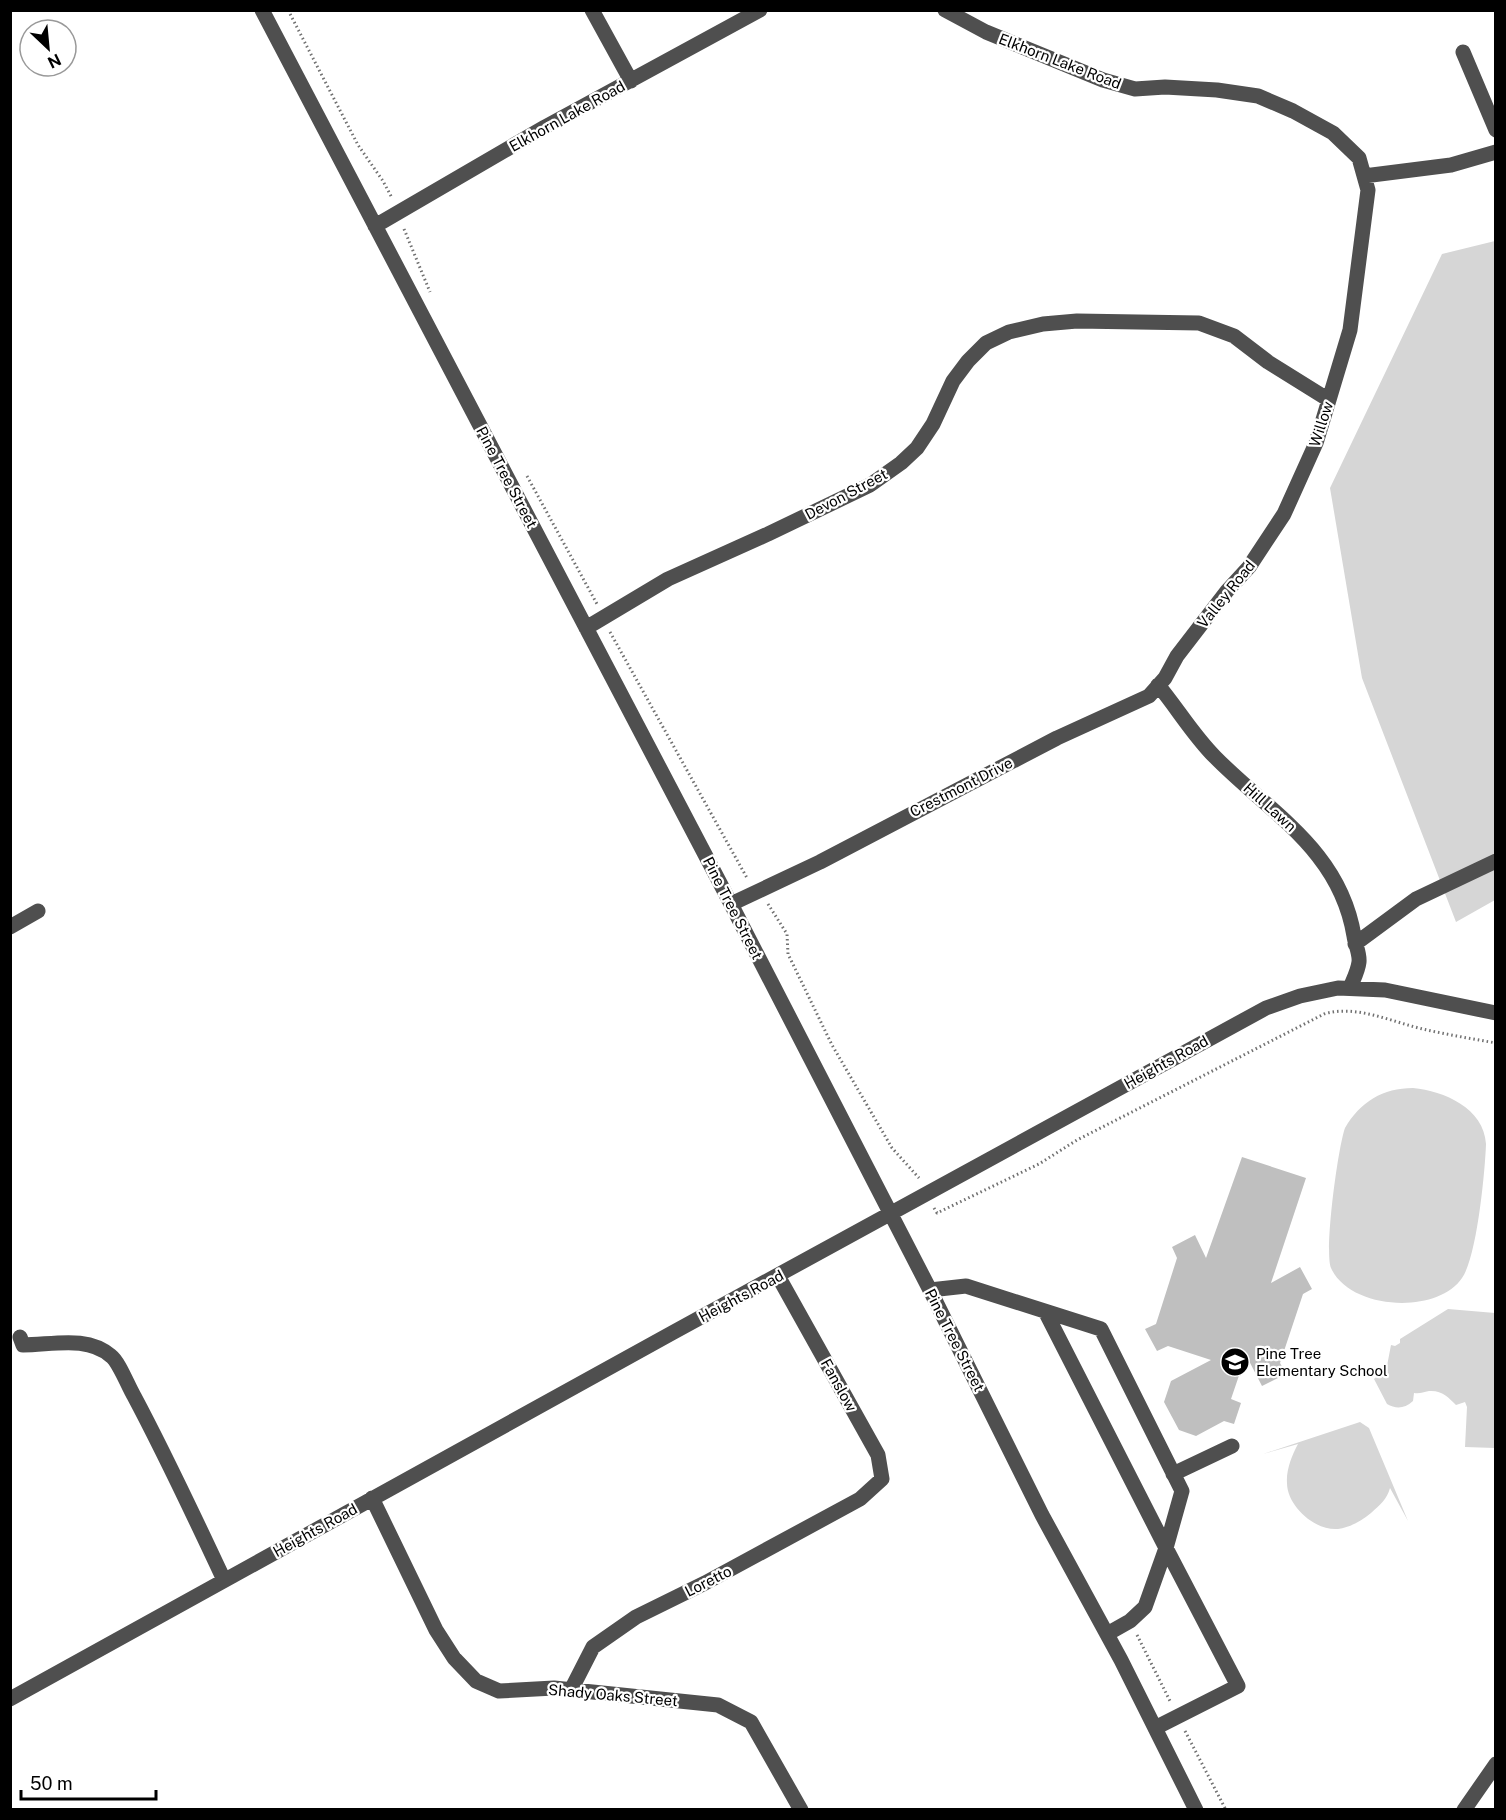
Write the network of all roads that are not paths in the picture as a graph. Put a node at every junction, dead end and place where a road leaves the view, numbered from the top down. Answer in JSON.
{"nodes":[{"id":1,"x":262,"y":10,"type":"edge"},
{"id":2,"x":592,"y":10,"type":"edge"},
{"id":3,"x":760,"y":10,"type":"edge"},
{"id":4,"x":945,"y":10,"type":"edge"},
{"id":5,"x":1463,"y":52,"type":"dead end"},
{"id":6,"x":631,"y":81,"type":"junction"},
{"id":7,"x":1496,"y":130,"type":"edge"},
{"id":8,"x":1496,"y":152,"type":"edge"},
{"id":9,"x":1364,"y":176,"type":"junction"},
{"id":10,"x":375,"y":226,"type":"junction"},
{"id":11,"x":1352,"y":311,"type":"joint"},
{"id":12,"x":1329,"y":400,"type":"junction"},
{"id":13,"x":1274,"y":530,"type":"joint"},
{"id":14,"x":586,"y":628,"type":"junction"},
{"id":15,"x":1177,"y":656,"type":"joint"},
{"id":16,"x":1158,"y":685,"type":"junction"},
{"id":17,"x":1496,"y":861,"type":"edge"},
{"id":18,"x":731,"y":904,"type":"junction"},
{"id":19,"x":38,"y":911,"type":"dead end"},
{"id":20,"x":10,"y":927,"type":"edge"},
{"id":21,"x":1355,"y":944,"type":"junction"},
{"id":22,"x":1350,"y":988,"type":"junction"},
{"id":23,"x":1496,"y":1013,"type":"edge"},
{"id":24,"x":890,"y":1213,"type":"junction"},
{"id":25,"x":778,"y":1276,"type":"junction"},
{"id":26,"x":930,"y":1290,"type":"junction"},
{"id":27,"x":1046,"y":1313,"type":"junction"},
{"id":28,"x":20,"y":1336,"type":"dead end"},
{"id":29,"x":1232,"y":1446,"type":"dead end"},
{"id":30,"x":1173,"y":1474,"type":"junction"},
{"id":31,"x":866,"y":1493,"type":"joint"},
{"id":32,"x":372,"y":1498,"type":"junction"},
{"id":33,"x":1166,"y":1548,"type":"junction"},
{"id":34,"x":224,"y":1580,"type":"junction"},
{"id":35,"x":1107,"y":1634,"type":"junction"},
{"id":36,"x":571,"y":1690,"type":"junction"},
{"id":37,"x":10,"y":1699,"type":"edge"},
{"id":38,"x":1155,"y":1728,"type":"junction"},
{"id":39,"x":1496,"y":1764,"type":"edge"},
{"id":40,"x":801,"y":1809,"type":"edge"},
{"id":41,"x":1196,"y":1809,"type":"edge"},
{"id":42,"x":1464,"y":1809,"type":"edge"}],
"edges":[{"from":1,"to":10,"type":"street","name":"Pine Tree Street"},
{"from":2,"to":6,"type":"street"},
{"from":3,"to":6,"type":"street","name":"Elkhorn Lake Road"},
{"from":4,"to":9,"type":"street","name":"Elkhorn Lake Road"},
{"from":5,"to":7,"type":"street"},
{"from":6,"to":10,"type":"street","name":"Elkhorn Lake Road"},
{"from":8,"to":9,"type":"street"},
{"from":9,"to":11,"type":"street","name":"Elkhorn Lake Road"},
{"from":10,"to":14,"type":"street","name":"Pine Tree Street"},
{"from":11,"to":12,"type":"street","name":"Willow"},
{"from":12,"to":13,"type":"street","name":"Willow"},
{"from":12,"to":14,"type":"street","name":"Devon Street"},
{"from":13,"to":15,"type":"street","name":"Valley Road"},
{"from":14,"to":18,"type":"street","name":"Pine Tree Street"},
{"from":15,"to":16,"type":"street","name":"Crestmont Drive"},
{"from":16,"to":18,"type":"street","name":"Crestmont Drive"},
{"from":16,"to":21,"type":"street","name":"Hill Lawn"},
{"from":17,"to":21,"type":"street"},
{"from":18,"to":24,"type":"street","name":"Pine Tree Street"},
{"from":19,"to":20,"type":"street"},
{"from":21,"to":22,"type":"street","name":"Hill Lawn"},
{"from":22,"to":23,"type":"street","name":"Heights Road"},
{"from":22,"to":24,"type":"street","name":"Heights Road"},
{"from":24,"to":25,"type":"street","name":"Heights Road"},
{"from":24,"to":26,"type":"street","name":"Pine Tree Street"},
{"from":25,"to":31,"type":"street","name":"Fanslow"},
{"from":25,"to":32,"type":"street","name":"Heights Road"},
{"from":26,"to":27,"type":"street"},
{"from":26,"to":35,"type":"street","name":"Pine Tree Street"},
{"from":27,"to":30,"type":"street"},
{"from":27,"to":33,"type":"street"},
{"from":28,"to":34,"type":"street"},
{"from":29,"to":30,"type":"street"},
{"from":30,"to":33,"type":"street"},
{"from":31,"to":36,"type":"street","name":"Loretto"},
{"from":32,"to":34,"type":"street","name":"Heights Road"},
{"from":32,"to":36,"type":"street","name":"Shady Oaks Street"},
{"from":33,"to":35,"type":"street"},
{"from":33,"to":38,"type":"street"},
{"from":34,"to":37,"type":"street","name":"Heights Road"},
{"from":35,"to":38,"type":"street","name":"Pine Tree Street"},
{"from":36,"to":40,"type":"street","name":"Shady Oaks Street"},
{"from":38,"to":41,"type":"street","name":"Pine Tree Street"},
{"from":39,"to":42,"type":"street"}]}
